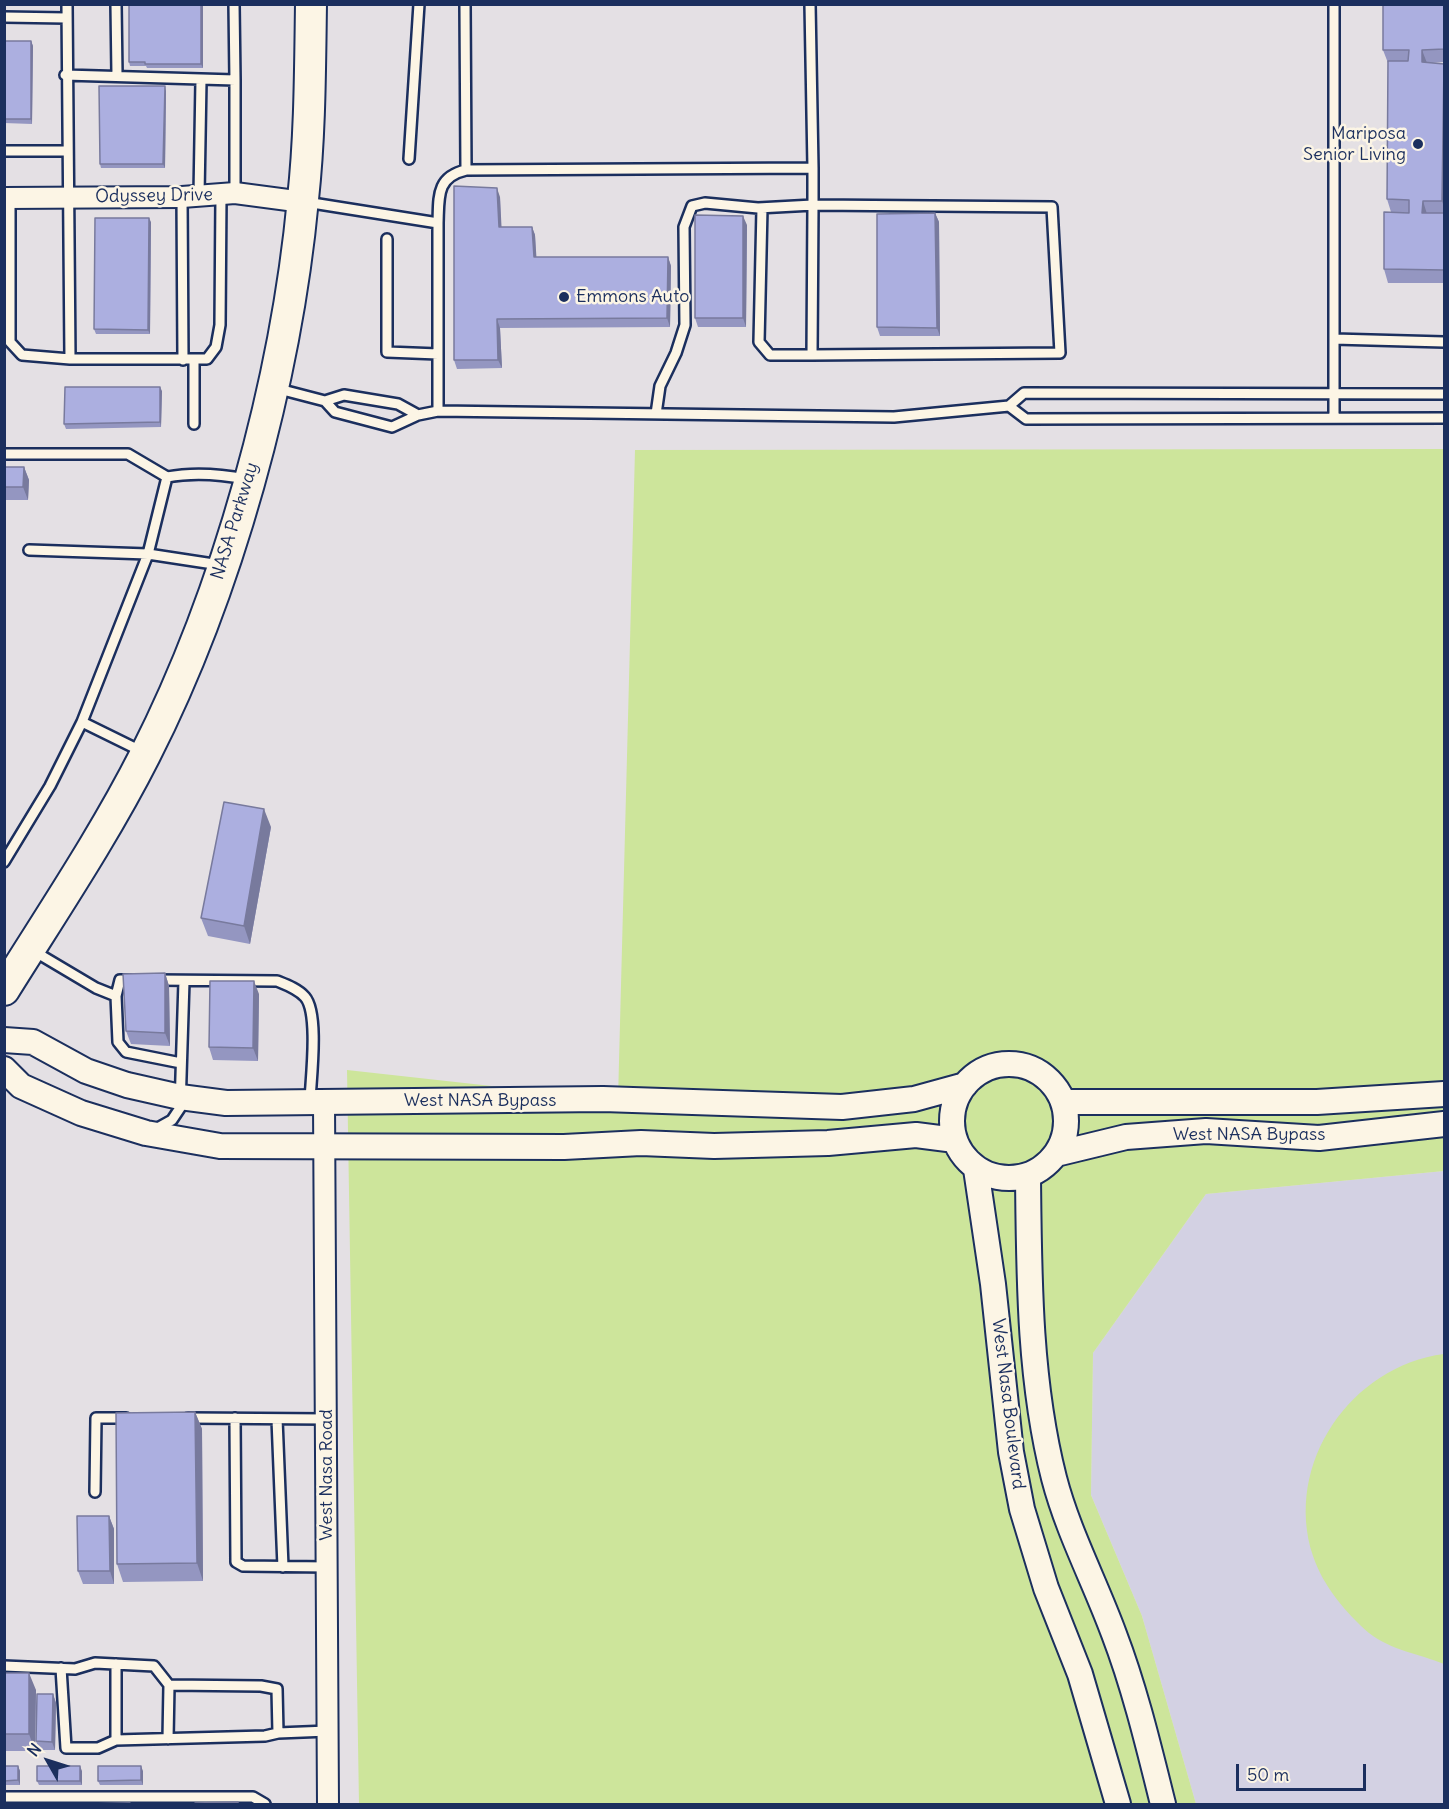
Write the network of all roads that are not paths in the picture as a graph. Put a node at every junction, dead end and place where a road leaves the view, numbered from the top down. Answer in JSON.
{"nodes":[{"id":1,"x":67,"y":4,"type":"edge"},
{"id":2,"x":116,"y":4,"type":"edge"},
{"id":3,"x":234,"y":4,"type":"edge"},
{"id":4,"x":311,"y":4,"type":"edge"},
{"id":5,"x":418,"y":4,"type":"edge"},
{"id":6,"x":465,"y":4,"type":"edge"},
{"id":7,"x":810,"y":4,"type":"edge"},
{"id":8,"x":1334,"y":4,"type":"edge"},
{"id":9,"x":4,"y":17,"type":"edge"},
{"id":10,"x":66,"y":18,"type":"junction"},
{"id":11,"x":65,"y":75,"type":"junction"},
{"id":12,"x":117,"y":75,"type":"junction"},
{"id":13,"x":201,"y":80,"type":"junction"},
{"id":14,"x":234,"y":80,"type":"junction"},
{"id":15,"x":4,"y":151,"type":"edge"},
{"id":16,"x":67,"y":151,"type":"junction"},
{"id":17,"x":409,"y":159,"type":"dead end"},
{"id":18,"x":813,"y":168,"type":"junction"},
{"id":19,"x":466,"y":170,"type":"junction"},
{"id":20,"x":228,"y":194,"type":"junction"},
{"id":21,"x":191,"y":196,"type":"junction"},
{"id":22,"x":68,"y":197,"type":"junction"},
{"id":23,"x":8,"y":198,"type":"edge"},
{"id":24,"x":303,"y":202,"type":"junction"},
{"id":25,"x":813,"y":205,"type":"junction"},
{"id":26,"x":762,"y":208,"type":"junction"},
{"id":27,"x":438,"y":223,"type":"junction"},
{"id":28,"x":387,"y":239,"type":"dead end"},
{"id":29,"x":1334,"y":339,"type":"junction"},
{"id":30,"x":1444,"y":342,"type":"edge"},
{"id":31,"x":438,"y":354,"type":"junction"},
{"id":32,"x":812,"y":355,"type":"junction"},
{"id":33,"x":70,"y":358,"type":"junction"},
{"id":34,"x":183,"y":360,"type":"junction"},
{"id":35,"x":194,"y":360,"type":"junction"},
{"id":36,"x":273,"y":387,"type":"junction"},
{"id":37,"x":1334,"y":394,"type":"junction"},
{"id":38,"x":1444,"y":394,"type":"edge"},
{"id":39,"x":325,"y":401,"type":"junction"},
{"id":40,"x":1009,"y":406,"type":"junction"},
{"id":41,"x":438,"y":411,"type":"junction"},
{"id":42,"x":656,"y":414,"type":"junction"},
{"id":43,"x":418,"y":415,"type":"junction"},
{"id":44,"x":1334,"y":417,"type":"junction"},
{"id":45,"x":1444,"y":418,"type":"edge"},
{"id":46,"x":194,"y":424,"type":"dead end"},
{"id":47,"x":4,"y":454,"type":"edge"},
{"id":48,"x":167,"y":477,"type":"junction"},
{"id":49,"x":249,"y":480,"type":"junction"},
{"id":50,"x":29,"y":550,"type":"dead end"},
{"id":51,"x":148,"y":554,"type":"junction"},
{"id":52,"x":223,"y":565,"type":"junction"},
{"id":53,"x":82,"y":722,"type":"junction"},
{"id":54,"x":146,"y":754,"type":"junction"},
{"id":55,"x":4,"y":862,"type":"edge"},
{"id":56,"x":30,"y":949,"type":"junction"},
{"id":57,"x":184,"y":981,"type":"junction"},
{"id":58,"x":4,"y":990,"type":"edge"},
{"id":59,"x":116,"y":996,"type":"junction"},
{"id":60,"x":4,"y":1040,"type":"edge"},
{"id":61,"x":182,"y":1063,"type":"junction"},
{"id":62,"x":4,"y":1069,"type":"edge"},
{"id":63,"x":965,"y":1084,"type":"junction"},
{"id":64,"x":1444,"y":1094,"type":"edge"},
{"id":65,"x":180,"y":1097,"type":"junction"},
{"id":66,"x":317,"y":1102,"type":"junction"},
{"id":67,"x":1064,"y":1102,"type":"junction"},
{"id":68,"x":1444,"y":1124,"type":"edge"},
{"id":69,"x":146,"y":1133,"type":"junction"},
{"id":70,"x":955,"y":1140,"type":"junction"},
{"id":71,"x":325,"y":1145,"type":"junction"},
{"id":72,"x":1056,"y":1154,"type":"junction"},
{"id":73,"x":976,"y":1169,"type":"junction"},
{"id":74,"x":1028,"y":1176,"type":"junction"},
{"id":75,"x":142,"y":1418,"type":"edge"},
{"id":76,"x":177,"y":1418,"type":"edge"},
{"id":77,"x":235,"y":1418,"type":"junction"},
{"id":78,"x":277,"y":1419,"type":"junction"},
{"id":79,"x":327,"y":1419,"type":"junction"},
{"id":80,"x":95,"y":1492,"type":"dead end"},
{"id":81,"x":283,"y":1566,"type":"junction"},
{"id":82,"x":327,"y":1567,"type":"junction"},
{"id":83,"x":116,"y":1664,"type":"junction"},
{"id":84,"x":4,"y":1666,"type":"edge"},
{"id":85,"x":61,"y":1668,"type":"junction"},
{"id":86,"x":169,"y":1685,"type":"junction"},
{"id":87,"x":328,"y":1731,"type":"junction"},
{"id":88,"x":278,"y":1733,"type":"junction"},
{"id":89,"x":168,"y":1739,"type":"junction"},
{"id":90,"x":116,"y":1740,"type":"junction"},
{"id":91,"x":4,"y":1797,"type":"edge"},
{"id":92,"x":265,"y":1804,"type":"edge"},
{"id":93,"x":328,"y":1804,"type":"edge"},
{"id":94,"x":1118,"y":1804,"type":"edge"},
{"id":95,"x":1163,"y":1804,"type":"edge"}],
"edges":[{"from":1,"to":10,"type":"lane"},
{"from":2,"to":12,"type":"lane"},
{"from":3,"to":14,"type":"lane"},
{"from":4,"to":24,"type":"main road","name":"NASA Parkway"},
{"from":5,"to":17,"type":"lane"},
{"from":6,"to":19,"type":"lane"},
{"from":7,"to":18,"type":"lane"},
{"from":8,"to":29,"type":"lane"},
{"from":9,"to":10,"type":"lane"},
{"from":10,"to":11,"type":"lane"},
{"from":11,"to":12,"type":"lane"},
{"from":11,"to":16,"type":"lane"},
{"from":12,"to":13,"type":"lane"},
{"from":13,"to":14,"type":"lane"},
{"from":13,"to":21,"type":"lane"},
{"from":14,"to":20,"type":"lane"},
{"from":15,"to":16,"type":"lane"},
{"from":16,"to":22,"type":"lane"},
{"from":18,"to":19,"type":"lane"},
{"from":18,"to":25,"type":"lane"},
{"from":19,"to":27,"type":"lane"},
{"from":20,"to":21,"type":"street","name":"Odyssey Drive"},
{"from":20,"to":24,"type":"street","name":"Odyssey Drive"},
{"from":20,"to":35,"type":"lane"},
{"from":21,"to":22,"type":"street","name":"Odyssey Drive"},
{"from":21,"to":34,"type":"lane"},
{"from":22,"to":23,"type":"street","name":"Odyssey Drive"},
{"from":22,"to":33,"type":"lane"},
{"from":23,"to":33,"type":"lane"},
{"from":24,"to":27,"type":"lane"},
{"from":24,"to":36,"type":"main road","name":"NASA Parkway"},
{"from":25,"to":26,"type":"lane"},
{"from":25,"to":32,"type":"lane"},
{"from":25,"to":32,"type":"lane"},
{"from":26,"to":32,"type":"lane"},
{"from":26,"to":42,"type":"lane"},
{"from":27,"to":31,"type":"lane"},
{"from":28,"to":31,"type":"lane"},
{"from":29,"to":30,"type":"lane"},
{"from":29,"to":37,"type":"lane"},
{"from":31,"to":41,"type":"lane"},
{"from":33,"to":34,"type":"lane"},
{"from":34,"to":35,"type":"lane"},
{"from":35,"to":46,"type":"lane"},
{"from":36,"to":39,"type":"lane"},
{"from":36,"to":49,"type":"main road","name":"NASA Parkway"},
{"from":37,"to":38,"type":"lane"},
{"from":37,"to":40,"type":"lane"},
{"from":37,"to":44,"type":"lane"},
{"from":39,"to":43,"type":"lane"},
{"from":39,"to":43,"type":"lane"},
{"from":40,"to":42,"type":"lane"},
{"from":40,"to":44,"type":"lane"},
{"from":41,"to":42,"type":"lane"},
{"from":41,"to":43,"type":"lane"},
{"from":44,"to":45,"type":"lane"},
{"from":47,"to":48,"type":"lane"},
{"from":48,"to":49,"type":"lane"},
{"from":48,"to":51,"type":"lane"},
{"from":49,"to":52,"type":"main road","name":"NASA Parkway"},
{"from":50,"to":51,"type":"lane"},
{"from":51,"to":52,"type":"lane"},
{"from":51,"to":53,"type":"lane"},
{"from":52,"to":54,"type":"main road","name":"NASA Parkway"},
{"from":53,"to":54,"type":"lane"},
{"from":53,"to":55,"type":"lane"},
{"from":54,"to":56,"type":"main road","name":"NASA Parkway"},
{"from":56,"to":58,"type":"main road","name":"NASA Parkway"},
{"from":56,"to":59,"type":"lane"},
{"from":57,"to":59,"type":"lane"},
{"from":57,"to":61,"type":"lane"},
{"from":57,"to":66,"type":"lane"},
{"from":59,"to":61,"type":"lane"},
{"from":60,"to":65,"type":"street","name":"West NASA Bypass"},
{"from":61,"to":65,"type":"lane"},
{"from":62,"to":69,"type":"street"},
{"from":63,"to":66,"type":"street","name":"West NASA Bypass"},
{"from":63,"to":67,"type":"street","name":"West NASA Bypass"},
{"from":63,"to":70,"type":"street"},
{"from":64,"to":67,"type":"street","name":"West NASA Bypass"},
{"from":65,"to":66,"type":"street","name":"West NASA Bypass"},
{"from":65,"to":69,"type":"lane"},
{"from":66,"to":71,"type":"street","name":"West Nasa Road"},
{"from":67,"to":72,"type":"street"},
{"from":68,"to":72,"type":"street","name":"West NASA Bypass"},
{"from":69,"to":71,"type":"street"},
{"from":70,"to":71,"type":"street"},
{"from":70,"to":73,"type":"street"},
{"from":71,"to":79,"type":"street","name":"West Nasa Road"},
{"from":72,"to":74,"type":"street","name":"West NASA Bypass"},
{"from":73,"to":74,"type":"street"},
{"from":73,"to":94,"type":"street","name":"West Nasa Boulevard"},
{"from":74,"to":95,"type":"street","name":"West Nasa Boulevard"},
{"from":75,"to":80,"type":"lane"},
{"from":76,"to":77,"type":"lane"},
{"from":77,"to":78,"type":"lane"},
{"from":77,"to":81,"type":"lane"},
{"from":78,"to":79,"type":"lane"},
{"from":78,"to":81,"type":"lane"},
{"from":79,"to":82,"type":"street","name":"West Nasa Road"},
{"from":81,"to":82,"type":"lane"},
{"from":82,"to":87,"type":"street","name":"West Nasa Road"},
{"from":83,"to":85,"type":"lane"},
{"from":83,"to":86,"type":"lane"},
{"from":83,"to":90,"type":"lane"},
{"from":84,"to":85,"type":"lane"},
{"from":85,"to":90,"type":"lane"},
{"from":86,"to":88,"type":"lane"},
{"from":86,"to":89,"type":"lane"},
{"from":87,"to":88,"type":"lane"},
{"from":87,"to":93,"type":"street","name":"West Nasa Road"},
{"from":88,"to":89,"type":"lane"},
{"from":89,"to":90,"type":"lane"},
{"from":91,"to":92,"type":"lane"}]}
